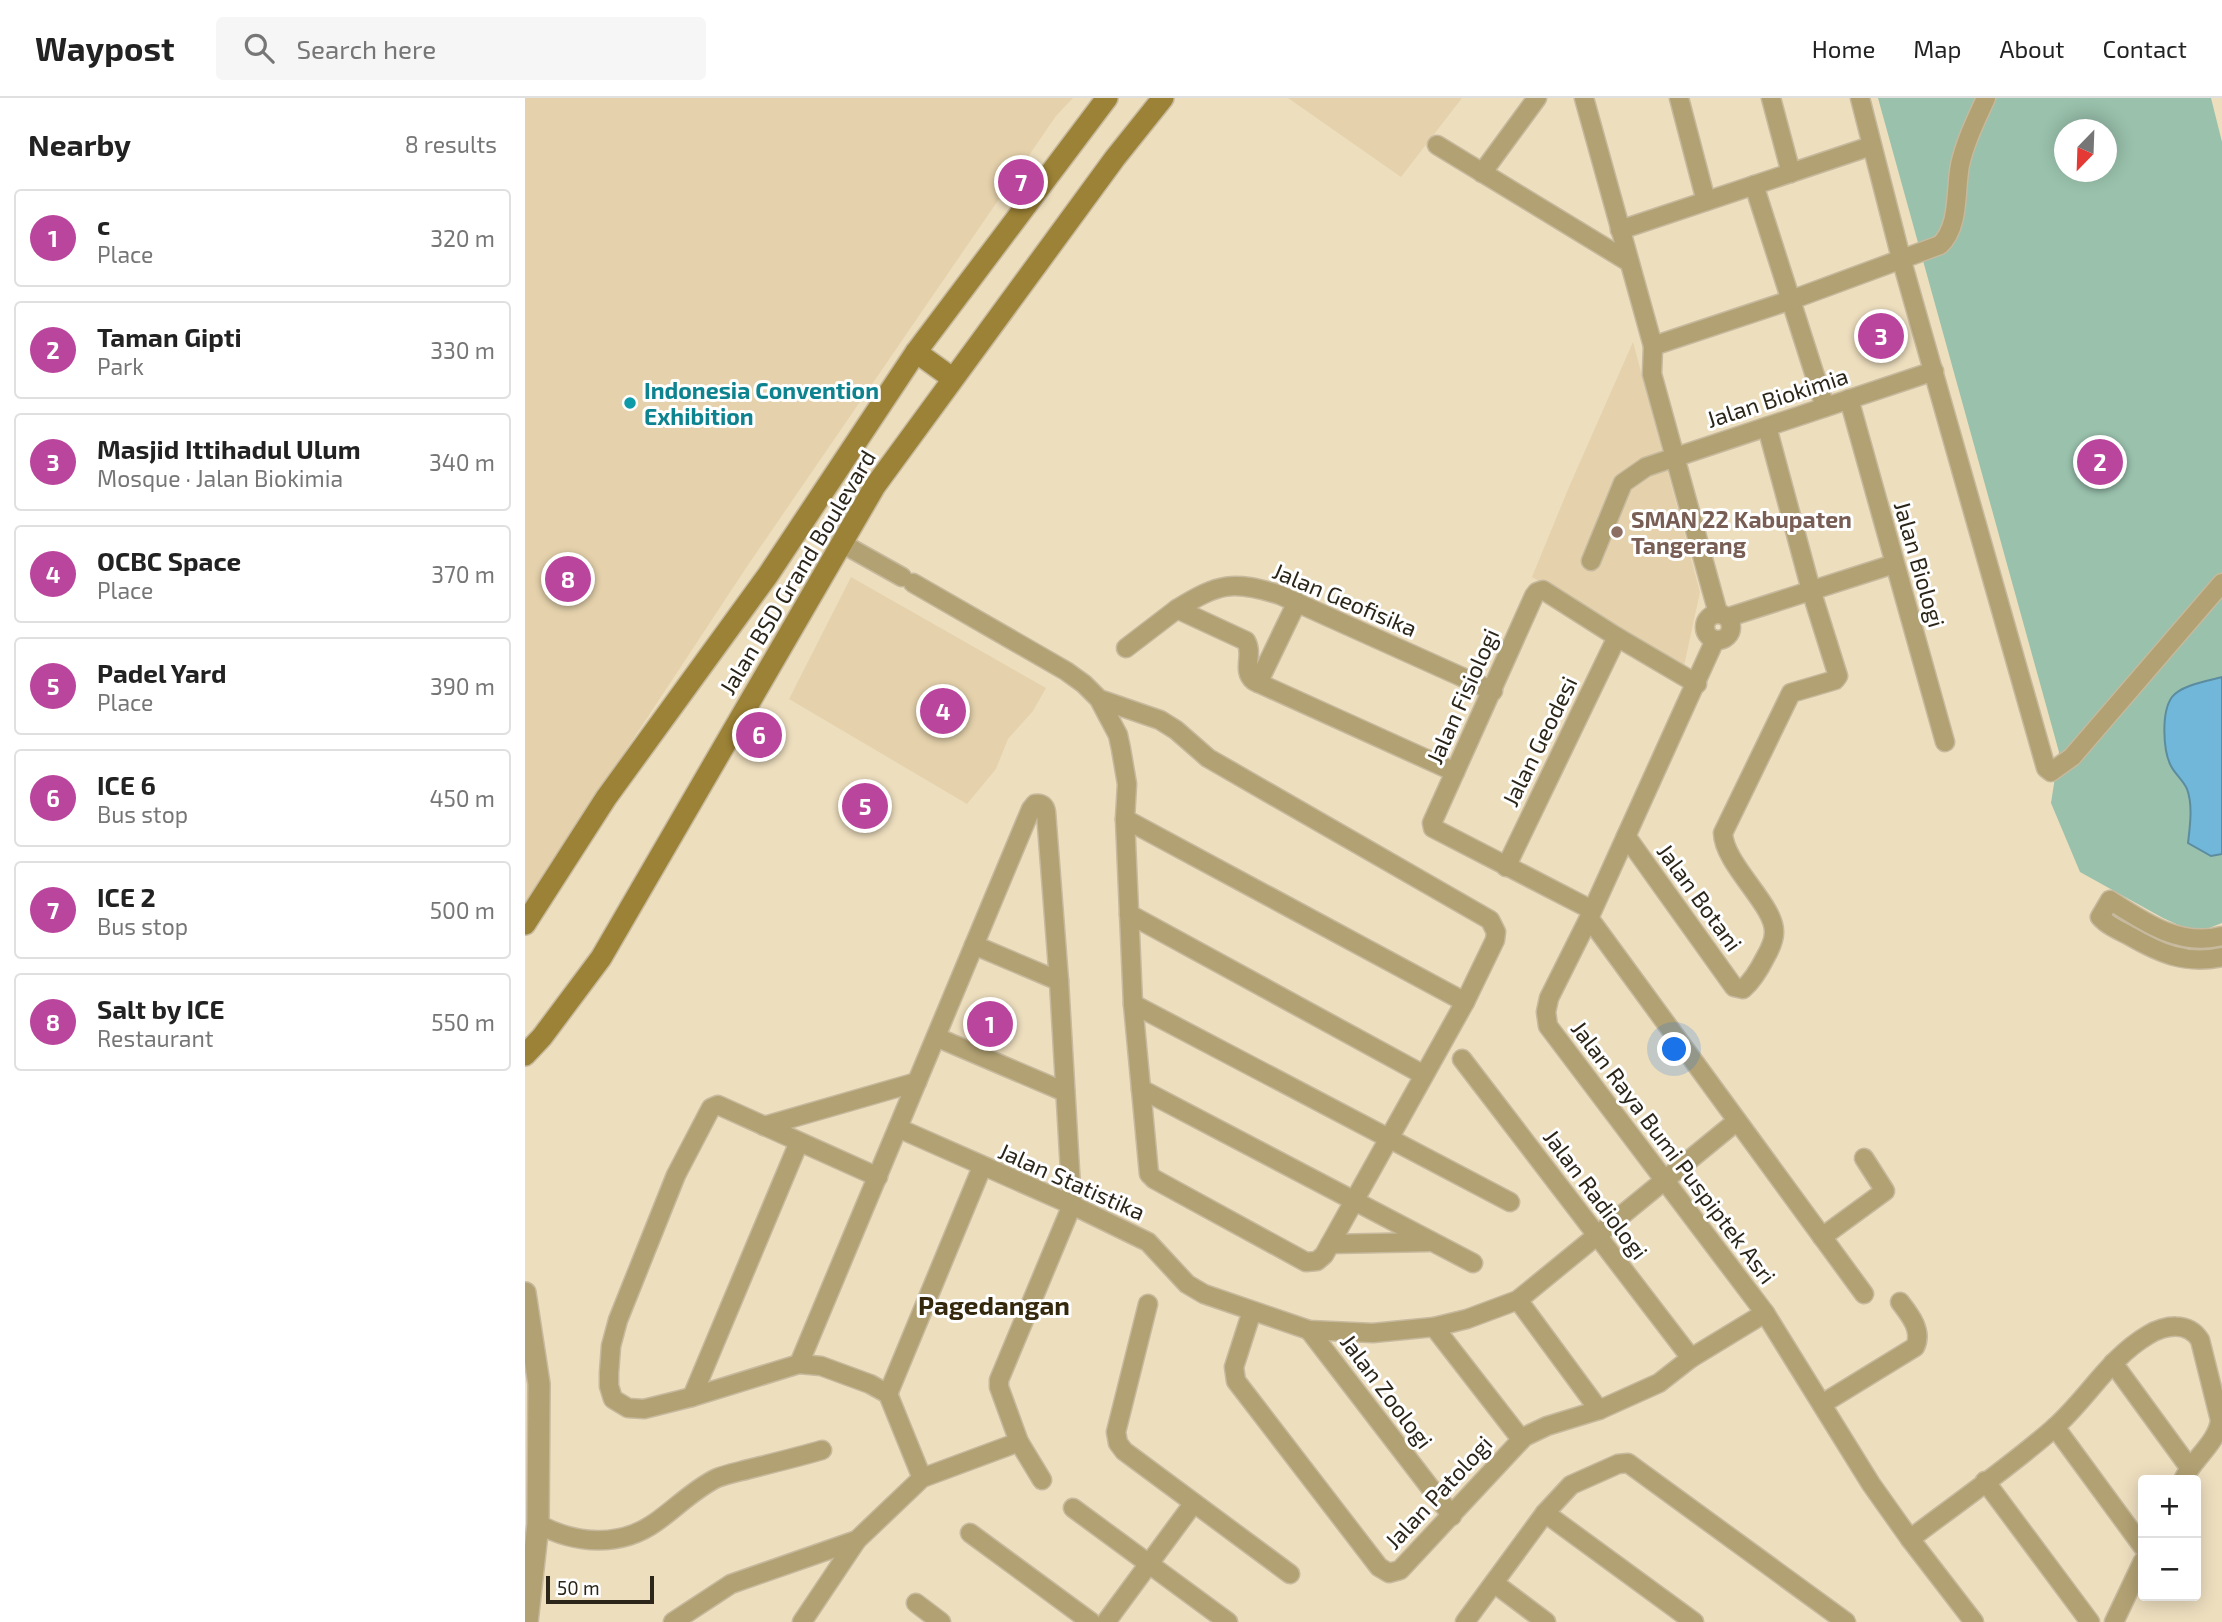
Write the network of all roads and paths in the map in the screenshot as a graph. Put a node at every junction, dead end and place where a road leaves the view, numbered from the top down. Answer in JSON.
{"nodes":[{"id":1,"x":1108,"y":98,"type":"edge"},
{"id":2,"x":1163,"y":98,"type":"edge"},
{"id":3,"x":1537,"y":98,"type":"edge"},
{"id":4,"x":1584,"y":98,"type":"edge"},
{"id":5,"x":1679,"y":98,"type":"edge"},
{"id":6,"x":1771,"y":98,"type":"edge"},
{"id":7,"x":1860,"y":98,"type":"edge"},
{"id":8,"x":1986,"y":98,"type":"edge"},
{"id":9,"x":1437,"y":145,"type":"dead end"},
{"id":10,"x":1871,"y":146,"type":"junction"},
{"id":11,"x":1482,"y":173,"type":"junction"},
{"id":12,"x":1791,"y":173,"type":"junction"},
{"id":13,"x":1754,"y":185,"type":"junction"},
{"id":14,"x":1706,"y":201,"type":"junction"},
{"id":15,"x":1620,"y":230,"type":"junction"},
{"id":16,"x":1901,"y":258,"type":"junction"},
{"id":17,"x":1629,"y":262,"type":"junction"},
{"id":18,"x":1791,"y":300,"type":"junction"},
{"id":19,"x":1653,"y":346,"type":"junction"},
{"id":20,"x":916,"y":352,"type":"junction"},
{"id":21,"x":1934,"y":371,"type":"junction"},
{"id":22,"x":952,"y":378,"type":"junction"},
{"id":23,"x":1849,"y":399,"type":"junction"},
{"id":24,"x":1825,"y":407,"type":"junction"},
{"id":25,"x":1767,"y":426,"type":"junction"},
{"id":26,"x":1676,"y":457,"type":"junction"},
{"id":27,"x":843,"y":544,"type":"junction"},
{"id":28,"x":1591,"y":561,"type":"dead end"},
{"id":29,"x":1894,"y":564,"type":"junction"},
{"id":30,"x":2222,"y":583,"type":"edge"},
{"id":31,"x":1811,"y":590,"type":"junction"},
{"id":32,"x":1297,"y":602,"type":"junction"},
{"id":33,"x":1177,"y":609,"type":"junction"},
{"id":34,"x":1723,"y":615,"type":"junction"},
{"id":35,"x":1616,"y":637,"type":"junction"},
{"id":36,"x":1126,"y":648,"type":"dead end"},
{"id":37,"x":1258,"y":683,"type":"junction"},
{"id":38,"x":1697,"y":684,"type":"junction"},
{"id":39,"x":1493,"y":691,"type":"junction"},
{"id":40,"x":1098,"y":699,"type":"junction"},
{"id":41,"x":1945,"y":742,"type":"dead end"},
{"id":42,"x":1455,"y":772,"type":"junction"},
{"id":43,"x":1125,"y":819,"type":"junction"},
{"id":44,"x":1626,"y":836,"type":"junction"},
{"id":45,"x":1506,"y":867,"type":"junction"},
{"id":46,"x":1129,"y":914,"type":"junction"},
{"id":47,"x":1590,"y":914,"type":"junction"},
{"id":48,"x":525,"y":924,"type":"edge"},
{"id":49,"x":2222,"y":936,"type":"edge"},
{"id":50,"x":974,"y":946,"type":"junction"},
{"id":51,"x":2222,"y":957,"type":"edge"},
{"id":52,"x":1059,"y":981,"type":"junction"},
{"id":53,"x":1465,"y":1002,"type":"junction"},
{"id":54,"x":1133,"y":1004,"type":"junction"},
{"id":55,"x":936,"y":1037,"type":"junction"},
{"id":56,"x":525,"y":1055,"type":"edge"},
{"id":57,"x":1462,"y":1059,"type":"dead end"},
{"id":58,"x":1424,"y":1075,"type":"junction"},
{"id":59,"x":917,"y":1082,"type":"junction"},
{"id":60,"x":1141,"y":1089,"type":"junction"},
{"id":61,"x":1065,"y":1092,"type":"junction"},
{"id":62,"x":1737,"y":1121,"type":"junction"},
{"id":63,"x":764,"y":1126,"type":"junction"},
{"id":64,"x":898,"y":1128,"type":"junction"},
{"id":65,"x":1389,"y":1139,"type":"junction"},
{"id":66,"x":799,"y":1142,"type":"junction"},
{"id":67,"x":1864,"y":1158,"type":"dead end"},
{"id":68,"x":982,"y":1167,"type":"junction"},
{"id":69,"x":878,"y":1177,"type":"junction"},
{"id":70,"x":1664,"y":1181,"type":"junction"},
{"id":71,"x":1354,"y":1201,"type":"junction"},
{"id":72,"x":1510,"y":1202,"type":"dead end"},
{"id":73,"x":1072,"y":1205,"type":"junction"},
{"id":74,"x":1597,"y":1236,"type":"junction"},
{"id":75,"x":1822,"y":1237,"type":"junction"},
{"id":76,"x":1431,"y":1242,"type":"junction"},
{"id":77,"x":1330,"y":1244,"type":"junction"},
{"id":78,"x":1473,"y":1263,"type":"dead end"},
{"id":79,"x":525,"y":1293,"type":"edge"},
{"id":80,"x":1864,"y":1294,"type":"dead end"},
{"id":81,"x":1518,"y":1300,"type":"junction"},
{"id":82,"x":1900,"y":1302,"type":"dead end"},
{"id":83,"x":1148,"y":1304,"type":"dead end"},
{"id":84,"x":1252,"y":1311,"type":"junction"},
{"id":85,"x":1765,"y":1313,"type":"junction"},
{"id":86,"x":1434,"y":1327,"type":"junction"},
{"id":87,"x":1309,"y":1330,"type":"junction"},
{"id":88,"x":1691,"y":1358,"type":"junction"},
{"id":89,"x":2112,"y":1363,"type":"junction"},
{"id":90,"x":799,"y":1364,"type":"junction"},
{"id":91,"x":888,"y":1394,"type":"junction"},
{"id":92,"x":692,"y":1397,"type":"junction"},
{"id":93,"x":1822,"y":1404,"type":"junction"},
{"id":94,"x":1599,"y":1410,"type":"junction"},
{"id":95,"x":2055,"y":1427,"type":"junction"},
{"id":96,"x":1521,"y":1439,"type":"junction"},
{"id":97,"x":1019,"y":1442,"type":"junction"},
{"id":98,"x":822,"y":1450,"type":"dead end"},
{"id":99,"x":2186,"y":1474,"type":"edge"},
{"id":100,"x":922,"y":1478,"type":"junction"},
{"id":101,"x":1042,"y":1480,"type":"dead end"},
{"id":102,"x":1985,"y":1481,"type":"junction"},
{"id":103,"x":1193,"y":1504,"type":"junction"},
{"id":104,"x":1073,"y":1508,"type":"dead end"},
{"id":105,"x":1545,"y":1513,"type":"junction"},
{"id":106,"x":1451,"y":1516,"type":"junction"},
{"id":107,"x":538,"y":1524,"type":"junction"},
{"id":108,"x":970,"y":1533,"type":"dead end"},
{"id":109,"x":1910,"y":1539,"type":"junction"},
{"id":110,"x":857,"y":1540,"type":"junction"},
{"id":111,"x":2138,"y":1540,"type":"edge"},
{"id":112,"x":1149,"y":1564,"type":"junction"},
{"id":113,"x":2138,"y":1571,"type":"edge"},
{"id":114,"x":1290,"y":1574,"type":"dead end"},
{"id":115,"x":1494,"y":1583,"type":"junction"},
{"id":116,"x":916,"y":1603,"type":"dead end"},
{"id":117,"x":529,"y":1619,"type":"edge"},
{"id":118,"x":673,"y":1622,"type":"edge"},
{"id":119,"x":802,"y":1622,"type":"edge"},
{"id":120,"x":941,"y":1622,"type":"edge"},
{"id":121,"x":1091,"y":1622,"type":"edge"},
{"id":122,"x":1106,"y":1622,"type":"edge"},
{"id":123,"x":1227,"y":1622,"type":"edge"},
{"id":124,"x":1465,"y":1622,"type":"edge"},
{"id":125,"x":1546,"y":1622,"type":"edge"},
{"id":126,"x":1694,"y":1622,"type":"edge"},
{"id":127,"x":1846,"y":1622,"type":"edge"},
{"id":128,"x":1974,"y":1622,"type":"edge"},
{"id":129,"x":2090,"y":1622,"type":"edge"},
{"id":130,"x":2113,"y":1622,"type":"edge"}],
"edges":[{"from":1,"to":20,"type":"main road","name":"Jalan BSD Grand Boulevard"},
{"from":2,"to":22,"type":"main road","name":"Jalan BSD Grand Boulevard"},
{"from":3,"to":11,"type":"street"},
{"from":4,"to":15,"type":"street"},
{"from":5,"to":14,"type":"street"},
{"from":6,"to":12,"type":"street"},
{"from":7,"to":10,"type":"street"},
{"from":8,"to":16,"type":"street"},
{"from":9,"to":11,"type":"street"},
{"from":10,"to":12,"type":"street"},
{"from":10,"to":16,"type":"street"},
{"from":11,"to":17,"type":"street"},
{"from":12,"to":13,"type":"street"},
{"from":13,"to":14,"type":"street"},
{"from":13,"to":18,"type":"street"},
{"from":14,"to":15,"type":"street"},
{"from":15,"to":17,"type":"street"},
{"from":16,"to":18,"type":"street"},
{"from":16,"to":21,"type":"street"},
{"from":17,"to":19,"type":"street"},
{"from":18,"to":19,"type":"street"},
{"from":18,"to":24,"type":"street"},
{"from":19,"to":26,"type":"street"},
{"from":20,"to":22,"type":"main road"},
{"from":20,"to":48,"type":"main road","name":"Jalan BSD Grand Boulevard"},
{"from":21,"to":23,"type":"street","name":"Jalan Biokimia"},
{"from":21,"to":30,"type":"street"},
{"from":22,"to":27,"type":"main road","name":"Jalan BSD Grand Boulevard"},
{"from":23,"to":24,"type":"street","name":"Jalan Biokimia"},
{"from":23,"to":29,"type":"street","name":"Jalan Biologi"},
{"from":24,"to":25,"type":"street","name":"Jalan Biokimia"},
{"from":25,"to":26,"type":"street","name":"Jalan Biokimia"},
{"from":25,"to":31,"type":"street"},
{"from":26,"to":28,"type":"street","name":"Jalan Biokimia"},
{"from":26,"to":34,"type":"street"},
{"from":27,"to":40,"type":"street"},
{"from":27,"to":56,"type":"main road","name":"Jalan BSD Grand Boulevard"},
{"from":29,"to":31,"type":"street"},
{"from":29,"to":41,"type":"street","name":"Jalan Biologi"},
{"from":31,"to":34,"type":"street"},
{"from":31,"to":44,"type":"street","name":"Jalan Botani"},
{"from":32,"to":33,"type":"street","name":"Jalan Geofisika"},
{"from":32,"to":37,"type":"street"},
{"from":32,"to":39,"type":"street","name":"Jalan Geofisika"},
{"from":33,"to":36,"type":"street","name":"Jalan Geofisika"},
{"from":33,"to":37,"type":"street"},
{"from":34,"to":38,"type":"street","name":"Jalan Raya Bumi Puspiptek Asri"},
{"from":35,"to":38,"type":"street","name":"Jalan Fisiologi"},
{"from":35,"to":39,"type":"street","name":"Jalan Fisiologi"},
{"from":35,"to":45,"type":"street","name":"Jalan Geodesi"},
{"from":37,"to":42,"type":"street"},
{"from":38,"to":44,"type":"street","name":"Jalan Raya Bumi Puspiptek Asri"},
{"from":39,"to":42,"type":"street","name":"Jalan Fisiologi"},
{"from":40,"to":43,"type":"street"},
{"from":40,"to":53,"type":"street"},
{"from":42,"to":45,"type":"street","name":"Jalan Fisiologi"},
{"from":43,"to":46,"type":"street"},
{"from":43,"to":53,"type":"street"},
{"from":44,"to":47,"type":"street","name":"Jalan Raya Bumi Puspiptek Asri"},
{"from":45,"to":47,"type":"street","name":"Jalan Fisiologi"},
{"from":46,"to":54,"type":"street"},
{"from":46,"to":58,"type":"street"},
{"from":47,"to":62,"type":"street"},
{"from":47,"to":70,"type":"street","name":"Jalan Raya Bumi Puspiptek Asri"},
{"from":49,"to":51,"type":"street"},
{"from":50,"to":52,"type":"street"},
{"from":50,"to":52,"type":"street"},
{"from":50,"to":55,"type":"street"},
{"from":52,"to":61,"type":"street"},
{"from":53,"to":58,"type":"street"},
{"from":54,"to":60,"type":"street"},
{"from":54,"to":65,"type":"street"},
{"from":55,"to":59,"type":"street"},
{"from":55,"to":61,"type":"street"},
{"from":57,"to":74,"type":"street","name":"Jalan Radiologi"},
{"from":58,"to":65,"type":"street"},
{"from":59,"to":63,"type":"street"},
{"from":59,"to":64,"type":"street"},
{"from":60,"to":71,"type":"street"},
{"from":60,"to":77,"type":"street"},
{"from":61,"to":73,"type":"street"},
{"from":62,"to":70,"type":"street","name":"Jalan Statistika"},
{"from":62,"to":75,"type":"street"},
{"from":63,"to":66,"type":"street"},
{"from":63,"to":92,"type":"street"},
{"from":64,"to":68,"type":"street","name":"Jalan Statistika"},
{"from":64,"to":69,"type":"street"},
{"from":65,"to":71,"type":"street"},
{"from":65,"to":72,"type":"street"},
{"from":66,"to":69,"type":"street"},
{"from":66,"to":92,"type":"street"},
{"from":67,"to":75,"type":"street"},
{"from":68,"to":73,"type":"street","name":"Jalan Statistika"},
{"from":68,"to":91,"type":"street"},
{"from":69,"to":90,"type":"street"},
{"from":70,"to":74,"type":"street","name":"Jalan Statistika"},
{"from":70,"to":85,"type":"street","name":"Jalan Raya Bumi Puspiptek Asri"},
{"from":71,"to":76,"type":"street"},
{"from":71,"to":77,"type":"street"},
{"from":73,"to":84,"type":"street","name":"Jalan Statistika"},
{"from":73,"to":97,"type":"street"},
{"from":74,"to":81,"type":"street","name":"Jalan Statistika"},
{"from":74,"to":88,"type":"street","name":"Jalan Radiologi"},
{"from":75,"to":80,"type":"street"},
{"from":76,"to":77,"type":"street"},
{"from":76,"to":78,"type":"street"},
{"from":79,"to":107,"type":"street"},
{"from":81,"to":86,"type":"street","name":"Jalan Statistika"},
{"from":81,"to":94,"type":"street"},
{"from":82,"to":93,"type":"street"},
{"from":83,"to":103,"type":"street"},
{"from":84,"to":87,"type":"street","name":"Jalan Statistika"},
{"from":84,"to":106,"type":"street","name":"Jalan Patologi"},
{"from":85,"to":88,"type":"street","name":"Jalan Patologi"},
{"from":85,"to":93,"type":"street","name":"Jalan Raya Bumi Puspiptek Asri"},
{"from":86,"to":87,"type":"street","name":"Jalan Statistika"},
{"from":86,"to":96,"type":"street"},
{"from":87,"to":106,"type":"street","name":"Jalan Zoologi"},
{"from":88,"to":94,"type":"street","name":"Jalan Patologi"},
{"from":89,"to":95,"type":"street"},
{"from":89,"to":99,"type":"street"},
{"from":89,"to":99,"type":"street"},
{"from":90,"to":91,"type":"street"},
{"from":90,"to":92,"type":"street"},
{"from":91,"to":100,"type":"street"},
{"from":93,"to":109,"type":"street","name":"Jalan Raya Bumi Puspiptek Asri"},
{"from":94,"to":96,"type":"street","name":"Jalan Patologi"},
{"from":95,"to":102,"type":"street"},
{"from":95,"to":111,"type":"street"},
{"from":96,"to":106,"type":"street","name":"Jalan Patologi"},
{"from":97,"to":100,"type":"street"},
{"from":97,"to":101,"type":"street"},
{"from":98,"to":107,"type":"street"},
{"from":100,"to":110,"type":"street"},
{"from":102,"to":109,"type":"street"},
{"from":102,"to":129,"type":"street"},
{"from":103,"to":112,"type":"street"},
{"from":103,"to":114,"type":"street"},
{"from":104,"to":112,"type":"street"},
{"from":105,"to":115,"type":"street"},
{"from":105,"to":126,"type":"street"},
{"from":105,"to":127,"type":"street"},
{"from":107,"to":117,"type":"street"},
{"from":108,"to":121,"type":"street"},
{"from":109,"to":128,"type":"street","name":"Jalan Raya Bumi Puspiptek Asri"},
{"from":110,"to":118,"type":"street"},
{"from":110,"to":119,"type":"street"},
{"from":112,"to":122,"type":"street"},
{"from":112,"to":123,"type":"street"},
{"from":113,"to":130,"type":"street"},
{"from":115,"to":124,"type":"street"},
{"from":115,"to":125,"type":"street"},
{"from":116,"to":120,"type":"street"}]}
